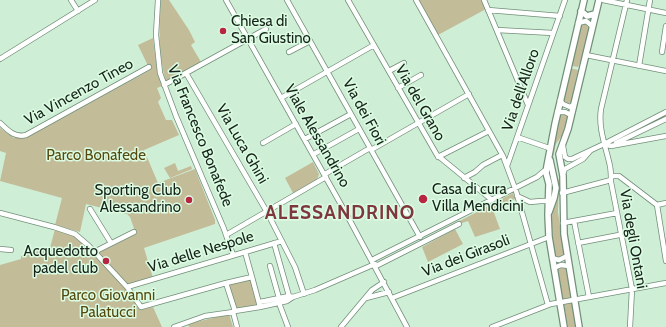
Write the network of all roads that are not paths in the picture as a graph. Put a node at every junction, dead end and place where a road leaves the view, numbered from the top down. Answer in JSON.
{"nodes":[{"id":1,"x":71,"y":0,"type":"edge"},
{"id":2,"x":95,"y":0,"type":"edge"},
{"id":3,"x":158,"y":0,"type":"edge"},
{"id":4,"x":226,"y":0,"type":"edge"},
{"id":5,"x":287,"y":0,"type":"edge"},
{"id":6,"x":348,"y":0,"type":"edge"},
{"id":7,"x":416,"y":0,"type":"edge"},
{"id":8,"x":484,"y":0,"type":"edge"},
{"id":9,"x":565,"y":0,"type":"edge"},
{"id":10,"x":584,"y":0,"type":"edge"},
{"id":11,"x":599,"y":0,"type":"edge"},
{"id":12,"x":603,"y":0,"type":"edge"},
{"id":13,"x":650,"y":0,"type":"edge"},
{"id":14,"x":626,"y":2,"type":"edge"},
{"id":15,"x":648,"y":9,"type":"junction"},
{"id":16,"x":488,"y":10,"type":"junction"},
{"id":17,"x":78,"y":11,"type":"junction"},
{"id":18,"x":581,"y":11,"type":"junction"},
{"id":19,"x":666,"y":13,"type":"edge"},
{"id":20,"x":595,"y":14,"type":"junction"},
{"id":21,"x":560,"y":16,"type":"junction"},
{"id":22,"x":578,"y":22,"type":"junction"},
{"id":23,"x":592,"y":26,"type":"junction"},
{"id":24,"x":666,"y":26,"type":"edge"},
{"id":25,"x":266,"y":29,"type":"dead end"},
{"id":26,"x":497,"y":30,"type":"junction"},
{"id":27,"x":554,"y":33,"type":"junction"},
{"id":28,"x":248,"y":39,"type":"junction"},
{"id":29,"x":310,"y":41,"type":"junction"},
{"id":30,"x":374,"y":45,"type":"junction"},
{"id":31,"x":290,"y":52,"type":"dead end"},
{"id":32,"x":662,"y":52,"type":"dead end"},
{"id":33,"x":586,"y":55,"type":"junction"},
{"id":34,"x":0,"y":59,"type":"edge"},
{"id":35,"x":612,"y":60,"type":"junction"},
{"id":36,"x":404,"y":63,"type":"dead end"},
{"id":37,"x":639,"y":66,"type":"junction"},
{"id":38,"x":149,"y":67,"type":"dead end"},
{"id":39,"x":389,"y":71,"type":"junction"},
{"id":40,"x":666,"y":71,"type":"edge"},
{"id":41,"x":327,"y":72,"type":"junction"},
{"id":42,"x":186,"y":73,"type":"junction"},
{"id":43,"x":421,"y":75,"type":"dead end"},
{"id":44,"x":164,"y":85,"type":"junction"},
{"id":45,"x":398,"y":88,"type":"junction"},
{"id":46,"x":469,"y":94,"type":"junction"},
{"id":47,"x":281,"y":98,"type":"junction"},
{"id":48,"x":560,"y":100,"type":"junction"},
{"id":49,"x":528,"y":105,"type":"junction"},
{"id":50,"x":573,"y":105,"type":"junction"},
{"id":51,"x":557,"y":112,"type":"junction"},
{"id":52,"x":666,"y":112,"type":"edge"},
{"id":53,"x":351,"y":114,"type":"junction"},
{"id":54,"x":571,"y":115,"type":"junction"},
{"id":55,"x":666,"y":119,"type":"edge"},
{"id":56,"x":0,"y":123,"type":"edge"},
{"id":57,"x":418,"y":123,"type":"junction"},
{"id":58,"x":296,"y":124,"type":"junction"},
{"id":59,"x":359,"y":129,"type":"junction"},
{"id":60,"x":489,"y":131,"type":"junction"},
{"id":61,"x":666,"y":136,"type":"edge"},
{"id":62,"x":517,"y":137,"type":"junction"},
{"id":63,"x":305,"y":139,"type":"junction"},
{"id":64,"x":562,"y":142,"type":"junction"},
{"id":65,"x":263,"y":143,"type":"dead end"},
{"id":66,"x":604,"y":144,"type":"junction"},
{"id":67,"x":611,"y":146,"type":"junction"},
{"id":68,"x":549,"y":148,"type":"junction"},
{"id":69,"x":371,"y":149,"type":"junction"},
{"id":70,"x":591,"y":150,"type":"junction"},
{"id":71,"x":314,"y":154,"type":"junction"},
{"id":72,"x":548,"y":154,"type":"junction"},
{"id":73,"x":502,"y":155,"type":"junction"},
{"id":74,"x":438,"y":157,"type":"junction"},
{"id":75,"x":507,"y":166,"type":"junction"},
{"id":76,"x":545,"y":168,"type":"junction"},
{"id":77,"x":326,"y":175,"type":"junction"},
{"id":78,"x":563,"y":176,"type":"junction"},
{"id":79,"x":464,"y":178,"type":"junction"},
{"id":80,"x":611,"y":178,"type":"junction"},
{"id":81,"x":562,"y":183,"type":"junction"},
{"id":82,"x":514,"y":188,"type":"junction"},
{"id":83,"x":562,"y":193,"type":"junction"},
{"id":84,"x":517,"y":196,"type":"junction"},
{"id":85,"x":492,"y":200,"type":"junction"},
{"id":86,"x":547,"y":202,"type":"junction"},
{"id":87,"x":666,"y":203,"type":"edge"},
{"id":88,"x":657,"y":205,"type":"junction"},
{"id":89,"x":90,"y":209,"type":"dead end"},
{"id":90,"x":267,"y":212,"type":"junction"},
{"id":91,"x":0,"y":213,"type":"edge"},
{"id":92,"x":617,"y":213,"type":"junction"},
{"id":93,"x":548,"y":215,"type":"junction"},
{"id":94,"x":574,"y":221,"type":"junction"},
{"id":95,"x":459,"y":224,"type":"dead end"},
{"id":96,"x":563,"y":224,"type":"junction"},
{"id":97,"x":134,"y":232,"type":"dead end"},
{"id":98,"x":226,"y":235,"type":"junction"},
{"id":99,"x":619,"y":235,"type":"dead end"},
{"id":100,"x":420,"y":236,"type":"junction"},
{"id":101,"x":549,"y":238,"type":"junction"},
{"id":102,"x":282,"y":241,"type":"junction"},
{"id":103,"x":111,"y":243,"type":"junction"},
{"id":104,"x":274,"y":243,"type":"junction"},
{"id":105,"x":578,"y":243,"type":"junction"},
{"id":106,"x":530,"y":244,"type":"junction"},
{"id":107,"x":0,"y":249,"type":"edge"},
{"id":108,"x":11,"y":250,"type":"dead end"},
{"id":109,"x":94,"y":252,"type":"junction"},
{"id":110,"x":246,"y":252,"type":"junction"},
{"id":111,"x":233,"y":255,"type":"junction"},
{"id":112,"x":567,"y":256,"type":"junction"},
{"id":113,"x":552,"y":258,"type":"junction"},
{"id":114,"x":666,"y":261,"type":"edge"},
{"id":115,"x":374,"y":264,"type":"junction"},
{"id":116,"x":270,"y":266,"type":"dead end"},
{"id":117,"x":569,"y":266,"type":"junction"},
{"id":118,"x":554,"y":268,"type":"junction"},
{"id":119,"x":252,"y":277,"type":"junction"},
{"id":120,"x":384,"y":282,"type":"junction"},
{"id":121,"x":226,"y":283,"type":"junction"},
{"id":122,"x":666,"y":283,"type":"edge"},
{"id":123,"x":127,"y":287,"type":"junction"},
{"id":124,"x":632,"y":289,"type":"junction"},
{"id":125,"x":389,"y":292,"type":"junction"},
{"id":126,"x":304,"y":294,"type":"junction"},
{"id":127,"x":291,"y":296,"type":"junction"},
{"id":128,"x":589,"y":297,"type":"junction"},
{"id":129,"x":366,"y":298,"type":"junction"},
{"id":130,"x":392,"y":298,"type":"junction"},
{"id":131,"x":279,"y":300,"type":"junction"},
{"id":132,"x":575,"y":300,"type":"junction"},
{"id":133,"x":560,"y":302,"type":"junction"},
{"id":134,"x":259,"y":304,"type":"junction"},
{"id":135,"x":548,"y":305,"type":"junction"},
{"id":136,"x":234,"y":311,"type":"junction"},
{"id":137,"x":174,"y":327,"type":"edge"},
{"id":138,"x":237,"y":327,"type":"edge"},
{"id":139,"x":288,"y":327,"type":"edge"},
{"id":140,"x":341,"y":327,"type":"edge"},
{"id":141,"x":406,"y":327,"type":"edge"},
{"id":142,"x":492,"y":327,"type":"edge"},
{"id":143,"x":564,"y":327,"type":"edge"},
{"id":144,"x":579,"y":327,"type":"edge"},
{"id":145,"x":630,"y":327,"type":"edge"}],
"edges":[{"from":1,"to":17,"type":"street"},
{"from":2,"to":17,"type":"street"},
{"from":3,"to":44,"type":"street","name":"Via Francesco Bonafede"},
{"from":4,"to":28,"type":"street","name":"Viale Alessandrino"},
{"from":5,"to":29,"type":"street","name":"Via dei Fiori"},
{"from":6,"to":30,"type":"street","name":"Via del Grano"},
{"from":7,"to":46,"type":"street"},
{"from":8,"to":16,"type":"street"},
{"from":9,"to":21,"type":"street","name":"Via dell'Alloro"},
{"from":10,"to":18,"type":"main road"},
{"from":11,"to":20,"type":"main road"},
{"from":12,"to":14,"type":"street"},
{"from":13,"to":15,"type":"street"},
{"from":14,"to":15,"type":"street"},
{"from":14,"to":35,"type":"street","name":"Via degli Ontani"},
{"from":15,"to":19,"type":"street"},
{"from":15,"to":37,"type":"street"},
{"from":16,"to":21,"type":"street"},
{"from":16,"to":26,"type":"street"},
{"from":17,"to":34,"type":"street"},
{"from":18,"to":20,"type":"main road"},
{"from":18,"to":22,"type":"main road"},
{"from":20,"to":23,"type":"main road"},
{"from":21,"to":27,"type":"street","name":"Via dell'Alloro"},
{"from":22,"to":23,"type":"street"},
{"from":22,"to":48,"type":"main road"},
{"from":23,"to":33,"type":"main road"},
{"from":24,"to":32,"type":"street"},
{"from":25,"to":28,"type":"street"},
{"from":26,"to":27,"type":"street"},
{"from":26,"to":49,"type":"street"},
{"from":27,"to":49,"type":"street","name":"Via dell'Alloro"},
{"from":28,"to":42,"type":"street"},
{"from":28,"to":47,"type":"street","name":"Viale Alessandrino"},
{"from":29,"to":31,"type":"street"},
{"from":29,"to":41,"type":"street","name":"Via dei Fiori"},
{"from":30,"to":39,"type":"street","name":"Via del Grano"},
{"from":30,"to":41,"type":"street"},
{"from":33,"to":35,"type":"street"},
{"from":33,"to":50,"type":"main road"},
{"from":35,"to":37,"type":"street"},
{"from":35,"to":66,"type":"street","name":"Via degli Ontani"},
{"from":36,"to":39,"type":"street"},
{"from":37,"to":40,"type":"street"},
{"from":38,"to":56,"type":"street","name":"Via Vincenzo Tineo"},
{"from":39,"to":45,"type":"street","name":"Via del Grano"},
{"from":41,"to":47,"type":"street"},
{"from":41,"to":53,"type":"street","name":"Via dei Fiori"},
{"from":42,"to":44,"type":"street"},
{"from":42,"to":90,"type":"street","name":"Via Luca Ghini"},
{"from":43,"to":45,"type":"street"},
{"from":44,"to":98,"type":"street","name":"Via Francesco Bonafede"},
{"from":45,"to":57,"type":"street","name":"Via del Grano"},
{"from":46,"to":57,"type":"street"},
{"from":46,"to":60,"type":"street"},
{"from":47,"to":58,"type":"street","name":"Viale Alessandrino"},
{"from":48,"to":50,"type":"street"},
{"from":48,"to":51,"type":"main road"},
{"from":49,"to":62,"type":"street","name":"Via dell'Alloro"},
{"from":50,"to":54,"type":"main road"},
{"from":51,"to":54,"type":"street"},
{"from":51,"to":68,"type":"main road"},
{"from":52,"to":66,"type":"street"},
{"from":53,"to":59,"type":"street","name":"Via dei Fiori"},
{"from":53,"to":63,"type":"street"},
{"from":54,"to":64,"type":"main road"},
{"from":55,"to":67,"type":"street"},
{"from":57,"to":69,"type":"street"},
{"from":57,"to":74,"type":"street","name":"Via del Grano"},
{"from":58,"to":63,"type":"street","name":"Viale Alessandrino"},
{"from":58,"to":65,"type":"street"},
{"from":59,"to":69,"type":"street","name":"Via dei Fiori"},
{"from":59,"to":71,"type":"street"},
{"from":60,"to":73,"type":"street"},
{"from":60,"to":74,"type":"street"},
{"from":61,"to":67,"type":"street"},
{"from":62,"to":68,"type":"street"},
{"from":62,"to":75,"type":"street","name":"Via dell'Alloro"},
{"from":63,"to":71,"type":"street","name":"Viale Alessandrino"},
{"from":64,"to":70,"type":"street"},
{"from":64,"to":78,"type":"main road"},
{"from":64,"to":81,"type":"main road"},
{"from":66,"to":67,"type":"street"},
{"from":66,"to":70,"type":"street"},
{"from":66,"to":80,"type":"street","name":"Via degli Ontani"},
{"from":68,"to":72,"type":"main road"},
{"from":68,"to":93,"type":"main road"},
{"from":69,"to":77,"type":"street"},
{"from":69,"to":100,"type":"street","name":"Via dei Fiori"},
{"from":70,"to":78,"type":"street"},
{"from":71,"to":77,"type":"street","name":"Viale Alessandrino"},
{"from":72,"to":76,"type":"main road"},
{"from":72,"to":93,"type":"main road"},
{"from":73,"to":75,"type":"street"},
{"from":73,"to":79,"type":"street"},
{"from":74,"to":79,"type":"street","name":"Via del Grano"},
{"from":75,"to":82,"type":"street"},
{"from":76,"to":82,"type":"street"},
{"from":76,"to":86,"type":"main road"},
{"from":76,"to":93,"type":"main road"},
{"from":77,"to":90,"type":"street"},
{"from":77,"to":115,"type":"street","name":"Viale Alessandrino"},
{"from":78,"to":81,"type":"main road"},
{"from":79,"to":85,"type":"street","name":"Via del Grano"},
{"from":80,"to":83,"type":"street"},
{"from":80,"to":88,"type":"street"},
{"from":80,"to":92,"type":"street","name":"Via degli Ontani"},
{"from":81,"to":83,"type":"main road"},
{"from":82,"to":84,"type":"street"},
{"from":82,"to":85,"type":"street"},
{"from":83,"to":96,"type":"main road"},
{"from":84,"to":86,"type":"street"},
{"from":84,"to":106,"type":"street"},
{"from":85,"to":100,"type":"street"},
{"from":86,"to":93,"type":"main road"},
{"from":87,"to":88,"type":"street"},
{"from":88,"to":114,"type":"street"},
{"from":89,"to":103,"type":"street"},
{"from":90,"to":98,"type":"street"},
{"from":90,"to":102,"type":"street","name":"Via Luca Ghini"},
{"from":91,"to":109,"type":"street"},
{"from":92,"to":94,"type":"street"},
{"from":92,"to":124,"type":"street","name":"Via degli Ontani"},
{"from":93,"to":101,"type":"main road"},
{"from":94,"to":96,"type":"street"},
{"from":94,"to":105,"type":"street"},
{"from":95,"to":115,"type":"street"},
{"from":96,"to":112,"type":"main road"},
{"from":97,"to":103,"type":"street"},
{"from":98,"to":111,"type":"street","name":"Via Francesco Bonafede"},
{"from":99,"to":105,"type":"street"},
{"from":100,"to":115,"type":"street"},
{"from":101,"to":106,"type":"street","name":"Via dei Girasoli"},
{"from":101,"to":113,"type":"main road"},
{"from":102,"to":104,"type":"street","name":"Via delle Nespole"},
{"from":102,"to":126,"type":"street","name":"Via Luca Ghini"},
{"from":103,"to":109,"type":"street"},
{"from":104,"to":110,"type":"street","name":"Via delle Nespole"},
{"from":104,"to":127,"type":"street"},
{"from":105,"to":128,"type":"street"},
{"from":106,"to":130,"type":"street","name":"Via dei Girasoli"},
{"from":106,"to":135,"type":"street"},
{"from":107,"to":108,"type":"street"},
{"from":109,"to":123,"type":"street"},
{"from":110,"to":111,"type":"street","name":"Via delle Nespole"},
{"from":110,"to":119,"type":"street"},
{"from":111,"to":123,"type":"street","name":"Via delle Nespole"},
{"from":112,"to":113,"type":"street"},
{"from":112,"to":117,"type":"main road"},
{"from":113,"to":118,"type":"main road"},
{"from":115,"to":120,"type":"street","name":"Viale Alessandrino"},
{"from":115,"to":126,"type":"street"},
{"from":116,"to":131,"type":"street"},
{"from":117,"to":118,"type":"street"},
{"from":117,"to":132,"type":"main road"},
{"from":118,"to":133,"type":"main road"},
{"from":119,"to":121,"type":"street"},
{"from":119,"to":134,"type":"street"},
{"from":120,"to":125,"type":"street","name":"Viale Alessandrino"},
{"from":120,"to":129,"type":"street"},
{"from":121,"to":123,"type":"street"},
{"from":121,"to":136,"type":"street"},
{"from":122,"to":124,"type":"street"},
{"from":124,"to":128,"type":"street"},
{"from":124,"to":145,"type":"street","name":"Via degli Ontani"},
{"from":125,"to":129,"type":"street"},
{"from":125,"to":130,"type":"street","name":"Viale Alessandrino"},
{"from":126,"to":127,"type":"street"},
{"from":127,"to":131,"type":"street"},
{"from":128,"to":132,"type":"street"},
{"from":129,"to":140,"type":"street"},
{"from":130,"to":141,"type":"street","name":"Viale Alessandrino"},
{"from":131,"to":134,"type":"street"},
{"from":131,"to":139,"type":"street"},
{"from":132,"to":133,"type":"street"},
{"from":132,"to":144,"type":"main road"},
{"from":133,"to":135,"type":"street"},
{"from":133,"to":143,"type":"main road"},
{"from":134,"to":136,"type":"street"},
{"from":135,"to":142,"type":"street"},
{"from":136,"to":137,"type":"street"},
{"from":136,"to":138,"type":"street"}]}
